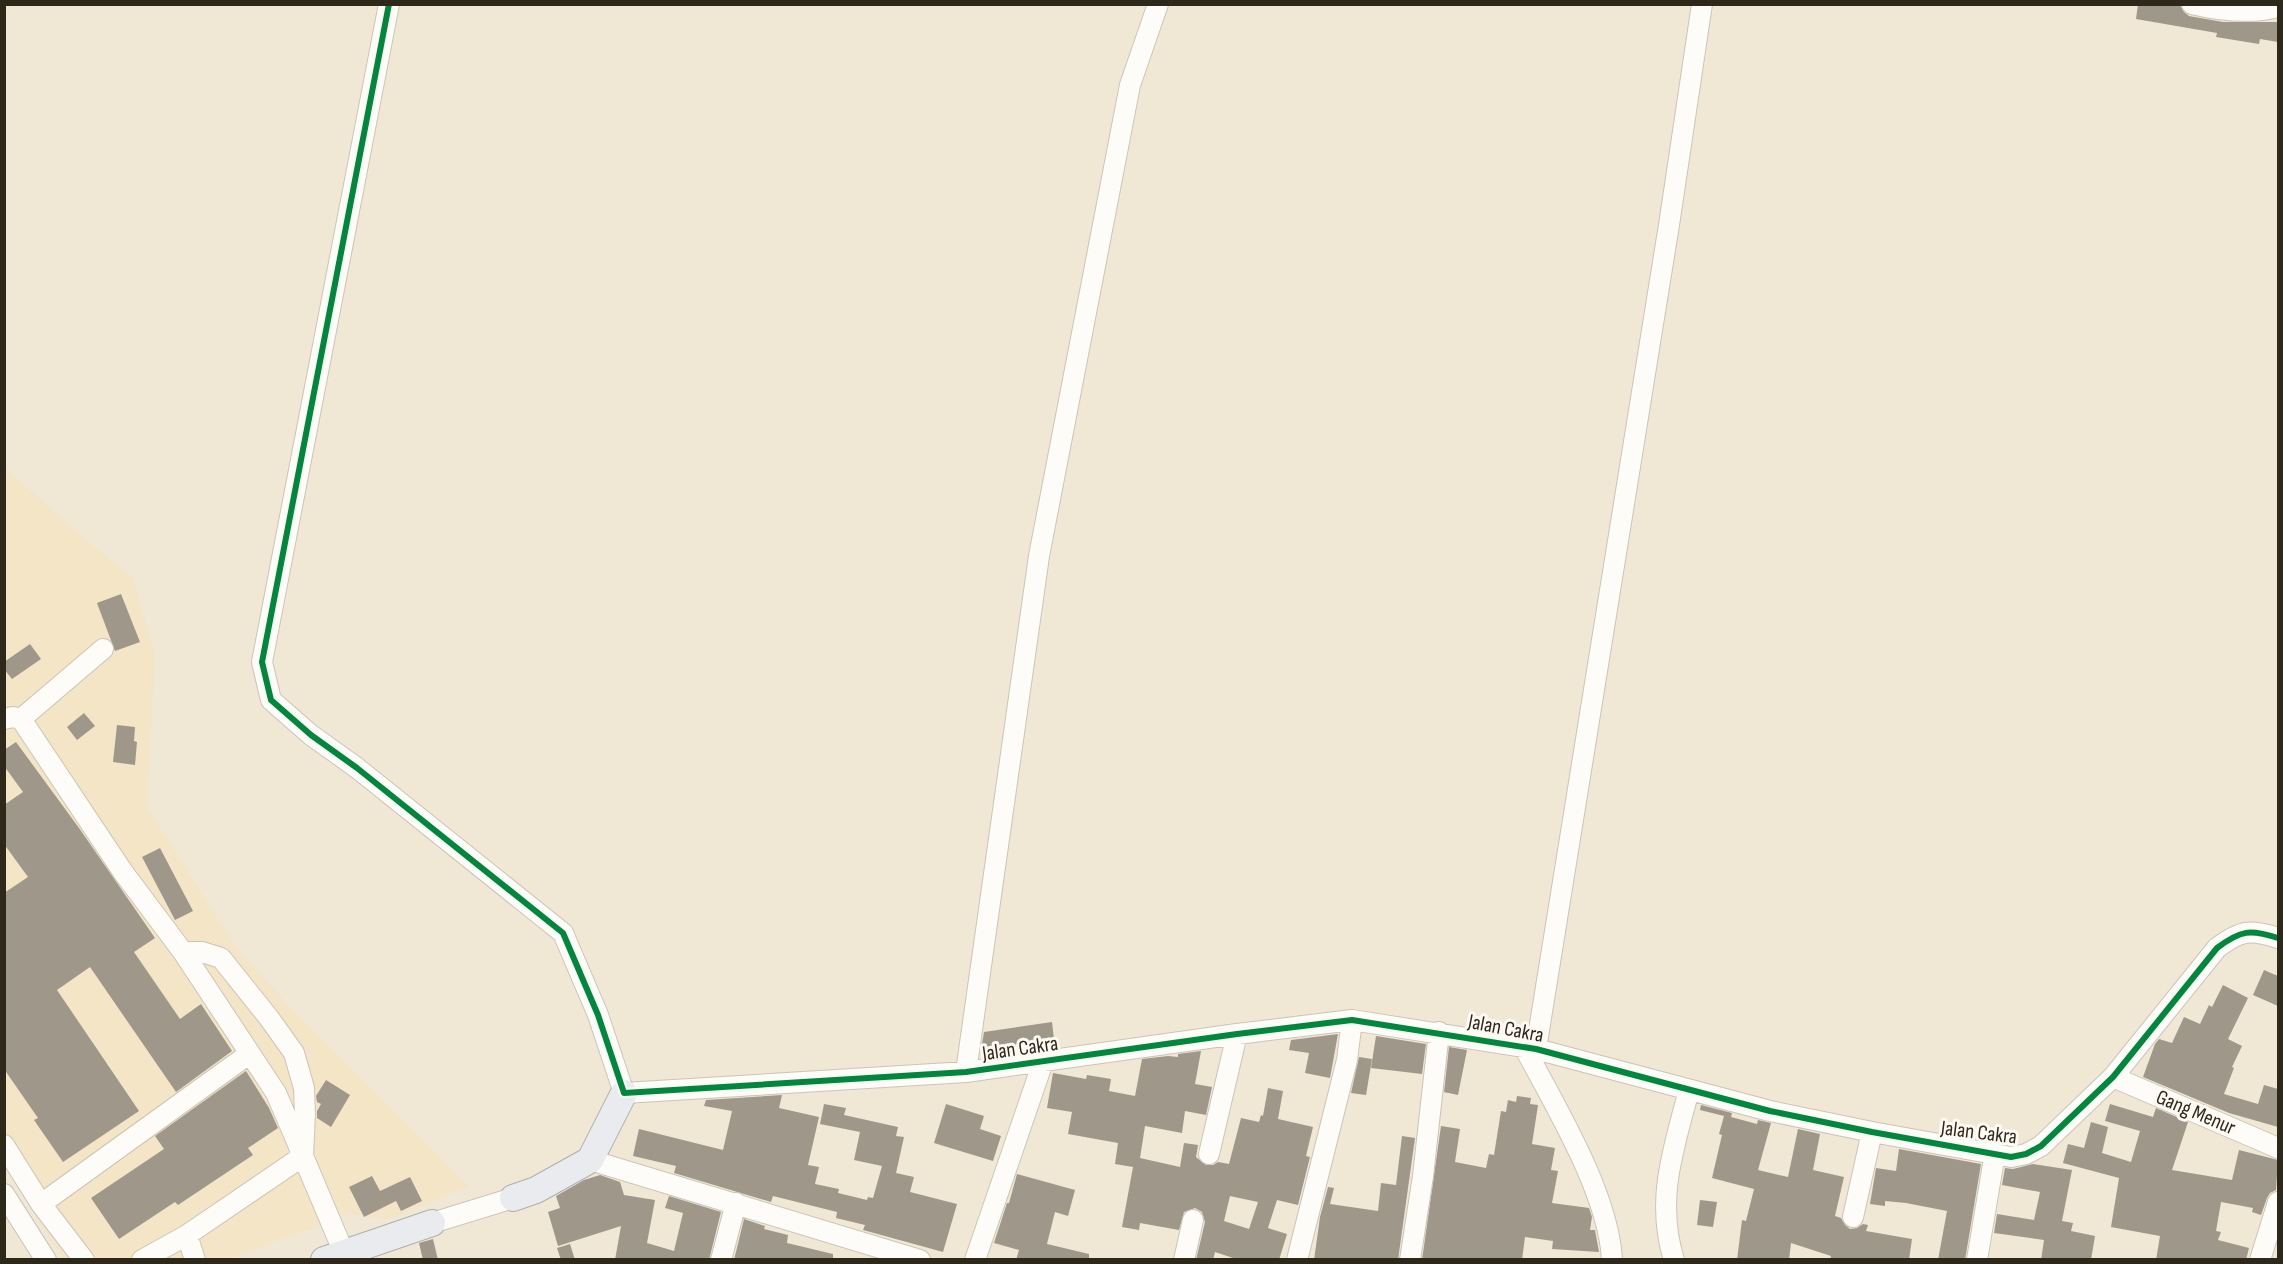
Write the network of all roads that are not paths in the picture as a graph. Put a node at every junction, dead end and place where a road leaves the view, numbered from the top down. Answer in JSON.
{"nodes":[{"id":1,"x":388,"y":4,"type":"edge"},
{"id":2,"x":1158,"y":4,"type":"edge"},
{"id":3,"x":1702,"y":4,"type":"edge"},
{"id":4,"x":2192,"y":4,"type":"edge"},
{"id":5,"x":2278,"y":7,"type":"edge"},
{"id":6,"x":103,"y":649,"type":"dead end"},
{"id":7,"x":13,"y":719,"type":"edge"},
{"id":8,"x":2278,"y":938,"type":"edge"},
{"id":9,"x":183,"y":952,"type":"junction"},
{"id":10,"x":1352,"y":1020,"type":"junction"},
{"id":11,"x":1439,"y":1032,"type":"junction"},
{"id":12,"x":1237,"y":1034,"type":"junction"},
{"id":13,"x":1530,"y":1048,"type":"junction"},
{"id":14,"x":249,"y":1054,"type":"junction"},
{"id":15,"x":1043,"y":1062,"type":"junction"},
{"id":16,"x":966,"y":1072,"type":"junction"},
{"id":17,"x":2113,"y":1077,"type":"junction"},
{"id":18,"x":1689,"y":1090,"type":"junction"},
{"id":19,"x":624,"y":1093,"type":"junction"},
{"id":20,"x":1872,"y":1132,"type":"junction"},
{"id":21,"x":4,"y":1145,"type":"edge"},
{"id":22,"x":2278,"y":1148,"type":"edge"},
{"id":23,"x":1995,"y":1153,"type":"junction"},
{"id":24,"x":1209,"y":1154,"type":"dead end"},
{"id":25,"x":303,"y":1156,"type":"junction"},
{"id":26,"x":590,"y":1160,"type":"junction"},
{"id":27,"x":4,"y":1194,"type":"edge"},
{"id":28,"x":513,"y":1198,"type":"joint"},
{"id":29,"x":2278,"y":1202,"type":"edge"},
{"id":30,"x":736,"y":1203,"type":"junction"},
{"id":31,"x":41,"y":1204,"type":"junction"},
{"id":32,"x":1853,"y":1218,"type":"dead end"},
{"id":33,"x":1194,"y":1220,"type":"dead end"},
{"id":34,"x":432,"y":1223,"type":"joint"},
{"id":35,"x":187,"y":1235,"type":"junction"},
{"id":36,"x":164,"y":1253,"type":"edge"},
{"id":37,"x":334,"y":1256,"type":"edge"},
{"id":38,"x":46,"y":1260,"type":"edge"},
{"id":39,"x":84,"y":1260,"type":"edge"},
{"id":40,"x":142,"y":1260,"type":"edge"},
{"id":41,"x":195,"y":1260,"type":"edge"},
{"id":42,"x":721,"y":1260,"type":"edge"},
{"id":43,"x":920,"y":1260,"type":"edge"},
{"id":44,"x":975,"y":1260,"type":"edge"},
{"id":45,"x":1184,"y":1260,"type":"edge"},
{"id":46,"x":1297,"y":1260,"type":"edge"},
{"id":47,"x":1410,"y":1260,"type":"edge"},
{"id":48,"x":1612,"y":1260,"type":"edge"},
{"id":49,"x":1674,"y":1260,"type":"edge"},
{"id":50,"x":1977,"y":1260,"type":"edge"},
{"id":51,"x":2260,"y":1260,"type":"edge"}],
"edges":[{"from":1,"to":19,"type":"street"},
{"from":2,"to":16,"type":"street"},
{"from":3,"to":13,"type":"street"},
{"from":4,"to":5,"type":"street"},
{"from":6,"to":7,"type":"street"},
{"from":7,"to":9,"type":"street"},
{"from":8,"to":17,"type":"street","name":"Jalan Cakra"},
{"from":9,"to":14,"type":"street"},
{"from":9,"to":25,"type":"street"},
{"from":10,"to":11,"type":"street","name":"Jalan Cakra"},
{"from":10,"to":12,"type":"street","name":"Jalan Cakra"},
{"from":10,"to":46,"type":"street"},
{"from":11,"to":13,"type":"street","name":"Jalan Cakra"},
{"from":11,"to":47,"type":"street"},
{"from":12,"to":15,"type":"street","name":"Jalan Cakra"},
{"from":12,"to":24,"type":"street"},
{"from":13,"to":18,"type":"street","name":"Jalan Cakra"},
{"from":13,"to":48,"type":"street"},
{"from":14,"to":25,"type":"street"},
{"from":14,"to":31,"type":"street"},
{"from":15,"to":16,"type":"street","name":"Jalan Cakra"},
{"from":15,"to":44,"type":"street"},
{"from":16,"to":19,"type":"street","name":"Jalan Cakra"},
{"from":17,"to":22,"type":"street","name":"Gang Menur"},
{"from":17,"to":23,"type":"street","name":"Jalan Cakra"},
{"from":18,"to":20,"type":"street","name":"Jalan Cakra"},
{"from":18,"to":49,"type":"street"},
{"from":19,"to":26,"type":"main road"},
{"from":20,"to":23,"type":"street","name":"Jalan Cakra"},
{"from":20,"to":32,"type":"street"},
{"from":21,"to":31,"type":"street"},
{"from":23,"to":50,"type":"street"},
{"from":25,"to":35,"type":"street"},
{"from":25,"to":37,"type":"street"},
{"from":26,"to":28,"type":"main road"},
{"from":26,"to":30,"type":"street"},
{"from":27,"to":38,"type":"street"},
{"from":28,"to":34,"type":"street"},
{"from":29,"to":51,"type":"street"},
{"from":30,"to":42,"type":"street"},
{"from":30,"to":43,"type":"street"},
{"from":31,"to":39,"type":"street"},
{"from":33,"to":45,"type":"street"},
{"from":34,"to":37,"type":"main road"},
{"from":35,"to":36,"type":"street"},
{"from":35,"to":41,"type":"street"},
{"from":36,"to":40,"type":"street"}]}
